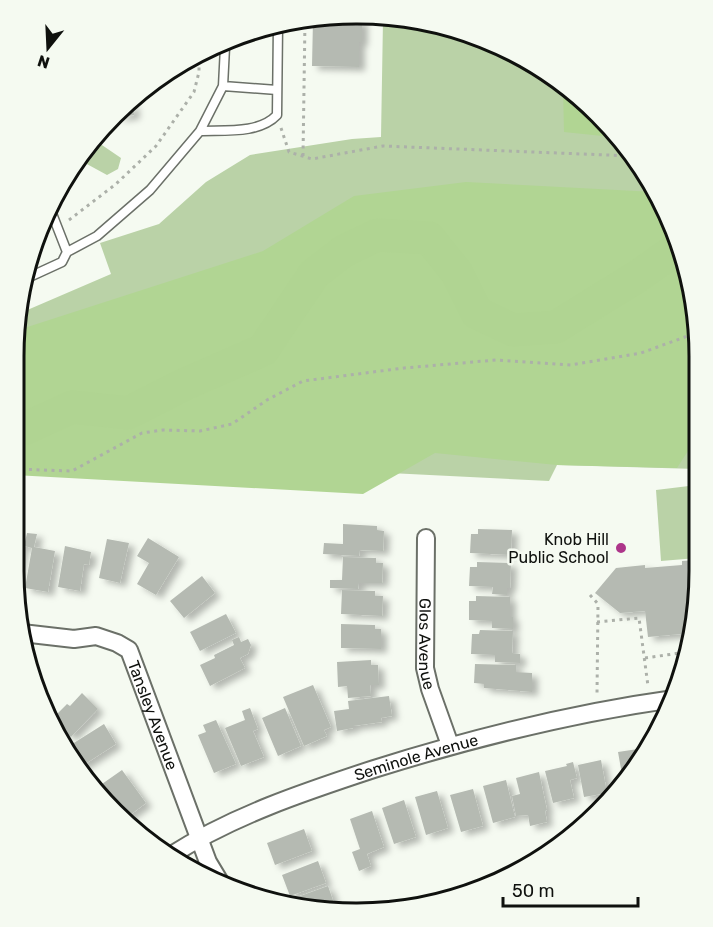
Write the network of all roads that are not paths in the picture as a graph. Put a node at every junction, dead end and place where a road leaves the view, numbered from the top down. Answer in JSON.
{"nodes":[{"id":1,"x":278,"y":33,"type":"edge"},
{"id":2,"x":225,"y":51,"type":"edge"},
{"id":3,"x":223,"y":86,"type":"junction"},
{"id":4,"x":278,"y":90,"type":"junction"},
{"id":5,"x":200,"y":131,"type":"junction"},
{"id":6,"x":54,"y":219,"type":"edge"},
{"id":7,"x":67,"y":252,"type":"junction"},
{"id":8,"x":34,"y":275,"type":"edge"},
{"id":9,"x":426,"y":538,"type":"dead end"},
{"id":10,"x":30,"y":634,"type":"edge"},
{"id":11,"x":663,"y":701,"type":"edge"},
{"id":12,"x":450,"y":745,"type":"junction"},
{"id":13,"x":200,"y":838,"type":"junction"},
{"id":14,"x":178,"y":851,"type":"edge"},
{"id":15,"x":213,"y":871,"type":"edge"}],
"edges":[{"from":1,"to":4,"type":"lane"},
{"from":2,"to":3,"type":"lane"},
{"from":3,"to":4,"type":"lane"},
{"from":3,"to":5,"type":"lane"},
{"from":4,"to":5,"type":"lane"},
{"from":5,"to":7,"type":"lane"},
{"from":6,"to":7,"type":"lane"},
{"from":7,"to":8,"type":"lane"},
{"from":9,"to":12,"type":"street","name":"Glos Avenue"},
{"from":10,"to":13,"type":"street","name":"Tansley Avenue"},
{"from":11,"to":12,"type":"street","name":"Seminole Avenue"},
{"from":12,"to":13,"type":"street","name":"Seminole Avenue"},
{"from":13,"to":14,"type":"street","name":"Seminole Avenue"},
{"from":13,"to":15,"type":"street","name":"Tansley Avenue"}]}
